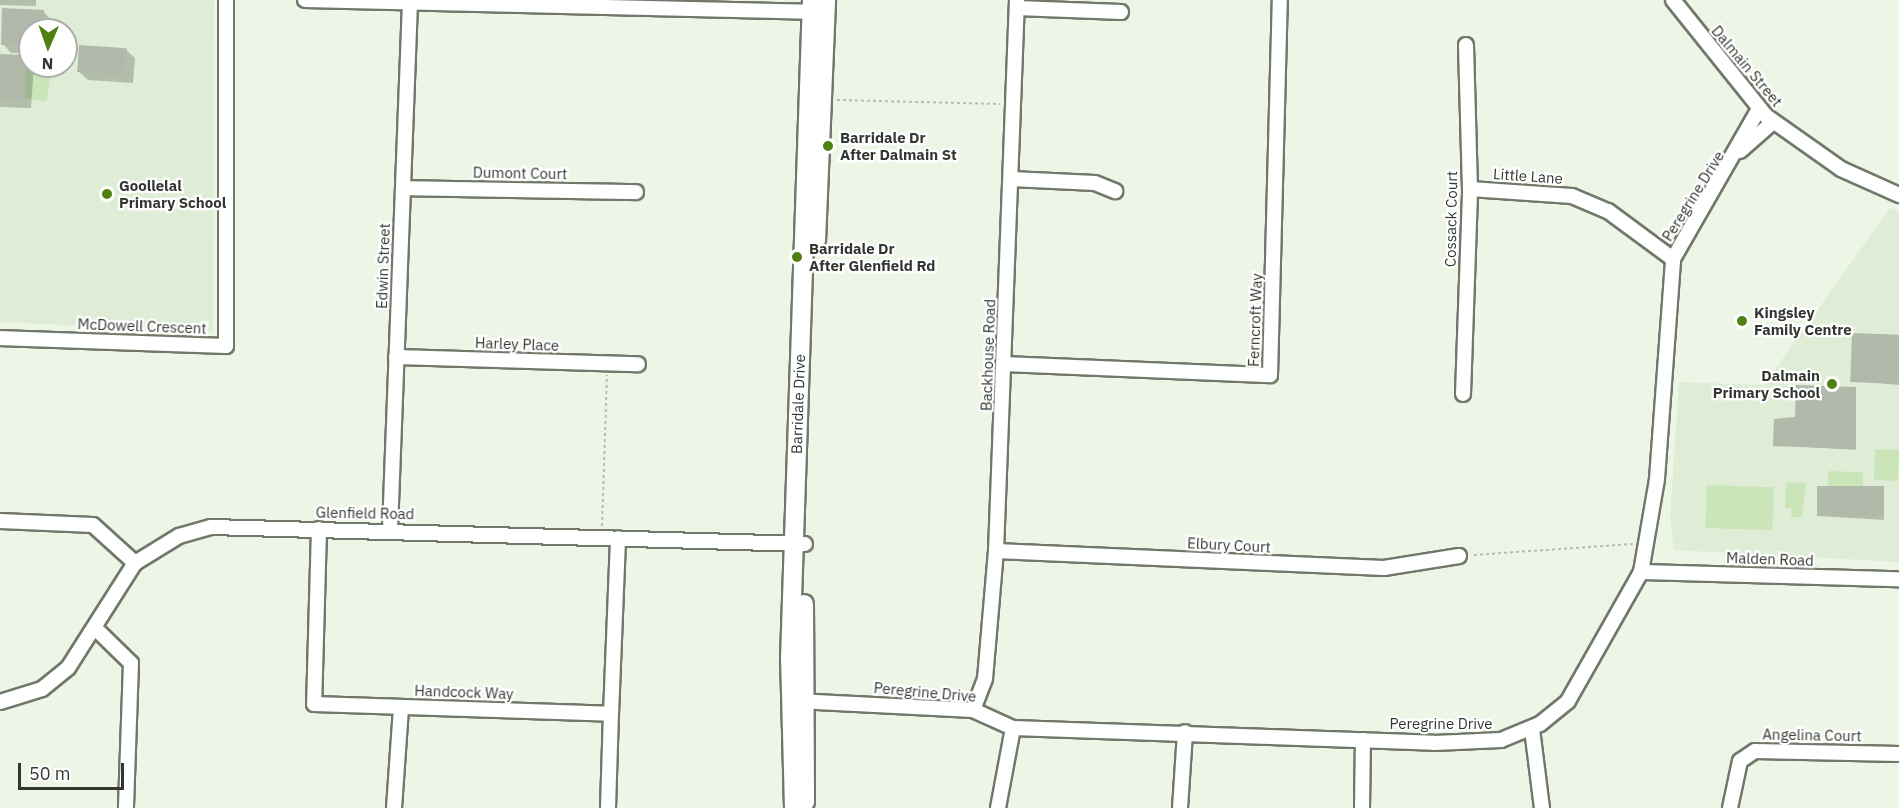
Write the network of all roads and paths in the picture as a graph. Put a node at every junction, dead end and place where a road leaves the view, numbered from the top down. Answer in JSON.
{"nodes":[{"id":1,"x":226,"y":0,"type":"edge"},
{"id":2,"x":305,"y":0,"type":"edge"},
{"id":3,"x":1280,"y":0,"type":"edge"},
{"id":4,"x":1673,"y":0,"type":"edge"},
{"id":5,"x":410,"y":3,"type":"junction"},
{"id":6,"x":634,"y":4,"type":"edge"},
{"id":7,"x":1017,"y":4,"type":"edge"},
{"id":8,"x":819,"y":6,"type":"edge"},
{"id":9,"x":1121,"y":12,"type":"dead end"},
{"id":10,"x":1466,"y":45,"type":"dead end"},
{"id":11,"x":822,"y":100,"type":"junction"},
{"id":12,"x":1013,"y":104,"type":"junction"},
{"id":13,"x":1760,"y":109,"type":"junction"},
{"id":14,"x":1773,"y":122,"type":"junction"},
{"id":15,"x":1740,"y":151,"type":"junction"},
{"id":16,"x":1011,"y":179,"type":"junction"},
{"id":17,"x":403,"y":188,"type":"junction"},
{"id":18,"x":1470,"y":189,"type":"junction"},
{"id":19,"x":1115,"y":191,"type":"dead end"},
{"id":20,"x":636,"y":192,"type":"dead end"},
{"id":21,"x":1899,"y":195,"type":"edge"},
{"id":22,"x":1673,"y":259,"type":"junction"},
{"id":23,"x":0,"y":338,"type":"edge"},
{"id":24,"x":396,"y":357,"type":"junction"},
{"id":25,"x":608,"y":363,"type":"junction"},
{"id":26,"x":638,"y":364,"type":"dead end"},
{"id":27,"x":1005,"y":364,"type":"junction"},
{"id":28,"x":1463,"y":394,"type":"dead end"},
{"id":29,"x":0,"y":521,"type":"edge"},
{"id":30,"x":318,"y":529,"type":"junction"},
{"id":31,"x":390,"y":530,"type":"junction"},
{"id":32,"x":602,"y":537,"type":"junction"},
{"id":33,"x":618,"y":538,"type":"junction"},
{"id":34,"x":1650,"y":542,"type":"junction"},
{"id":35,"x":799,"y":544,"type":"junction"},
{"id":36,"x":996,"y":551,"type":"junction"},
{"id":37,"x":1459,"y":556,"type":"joint"},
{"id":38,"x":135,"y":563,"type":"junction"},
{"id":39,"x":1641,"y":572,"type":"junction"},
{"id":40,"x":1899,"y":579,"type":"edge"},
{"id":41,"x":96,"y":629,"type":"junction"},
{"id":42,"x":795,"y":701,"type":"junction"},
{"id":43,"x":0,"y":702,"type":"edge"},
{"id":44,"x":401,"y":707,"type":"junction"},
{"id":45,"x":973,"y":710,"type":"junction"},
{"id":46,"x":611,"y":714,"type":"junction"},
{"id":47,"x":1013,"y":728,"type":"junction"},
{"id":48,"x":1532,"y":729,"type":"junction"},
{"id":49,"x":1185,"y":732,"type":"junction"},
{"id":50,"x":1363,"y":740,"type":"junction"},
{"id":51,"x":1899,"y":754,"type":"edge"},
{"id":52,"x":126,"y":808,"type":"edge"},
{"id":53,"x":394,"y":808,"type":"edge"},
{"id":54,"x":608,"y":808,"type":"edge"},
{"id":55,"x":794,"y":808,"type":"edge"},
{"id":56,"x":805,"y":808,"type":"edge"},
{"id":57,"x":998,"y":808,"type":"edge"},
{"id":58,"x":1180,"y":808,"type":"edge"},
{"id":59,"x":1362,"y":808,"type":"edge"},
{"id":60,"x":1542,"y":808,"type":"edge"},
{"id":61,"x":1730,"y":808,"type":"edge"}],
"edges":[{"from":1,"to":23,"type":"street","name":"McDowell Crescent"},
{"from":2,"to":5,"type":"street"},
{"from":3,"to":27,"type":"street","name":"Ferncroft Way"},
{"from":4,"to":13,"type":"street","name":"Dalmain Street"},
{"from":5,"to":6,"type":"street"},
{"from":5,"to":17,"type":"street","name":"Edwin Street"},
{"from":6,"to":8,"type":"street"},
{"from":7,"to":9,"type":"street"},
{"from":7,"to":12,"type":"street","name":"Backhouse Road"},
{"from":8,"to":11,"type":"street","name":"Barridale Drive"},
{"from":8,"to":35,"type":"street","name":"Barridale Drive"},
{"from":10,"to":18,"type":"street","name":"Cossack Court"},
{"from":11,"to":12,"type":"path"},
{"from":11,"to":35,"type":"street","name":"Barridale Drive"},
{"from":12,"to":16,"type":"street","name":"Backhouse Road"},
{"from":13,"to":14,"type":"street","name":"Dalmain Street"},
{"from":13,"to":15,"type":"street","name":"Peregrine Drive"},
{"from":14,"to":15,"type":"street","name":"Peregrine Drive"},
{"from":14,"to":21,"type":"street","name":"Dalmain Street"},
{"from":15,"to":22,"type":"street","name":"Peregrine Drive"},
{"from":16,"to":19,"type":"street"},
{"from":16,"to":27,"type":"street","name":"Backhouse Road"},
{"from":17,"to":20,"type":"street","name":"Dumont Court"},
{"from":17,"to":24,"type":"street","name":"Edwin Street"},
{"from":18,"to":22,"type":"street","name":"Little Lane"},
{"from":18,"to":28,"type":"street","name":"Cossack Court"},
{"from":22,"to":34,"type":"street","name":"Peregrine Drive"},
{"from":24,"to":25,"type":"street","name":"Harley Place"},
{"from":24,"to":31,"type":"street","name":"Edwin Street"},
{"from":25,"to":26,"type":"street","name":"Harley Place"},
{"from":25,"to":32,"type":"path"},
{"from":27,"to":36,"type":"street","name":"Backhouse Road"},
{"from":29,"to":38,"type":"street"},
{"from":30,"to":31,"type":"street","name":"Glenfield Road"},
{"from":30,"to":38,"type":"street","name":"Glenfield Road"},
{"from":30,"to":44,"type":"street","name":"Handcock Way"},
{"from":31,"to":32,"type":"street","name":"Glenfield Road"},
{"from":32,"to":33,"type":"street","name":"Glenfield Road"},
{"from":33,"to":35,"type":"street","name":"Glenfield Road"},
{"from":33,"to":46,"type":"street"},
{"from":34,"to":37,"type":"path"},
{"from":34,"to":39,"type":"street","name":"Peregrine Drive"},
{"from":35,"to":42,"type":"street","name":"Barridale Drive"},
{"from":36,"to":37,"type":"street","name":"Elbury Court"},
{"from":36,"to":45,"type":"street","name":"Backhouse Road"},
{"from":38,"to":41,"type":"street","name":"Glenfield Road"},
{"from":39,"to":40,"type":"street","name":"Malden Road"},
{"from":39,"to":48,"type":"street","name":"Peregrine Drive"},
{"from":41,"to":43,"type":"street","name":"Glenfield Road"},
{"from":41,"to":52,"type":"street"},
{"from":42,"to":45,"type":"street","name":"Peregrine Drive"},
{"from":42,"to":55,"type":"street","name":"Barridale Drive"},
{"from":42,"to":56,"type":"street","name":"Barridale Drive"},
{"from":44,"to":46,"type":"street","name":"Handcock Way"},
{"from":44,"to":53,"type":"street"},
{"from":45,"to":47,"type":"street","name":"Peregrine Drive"},
{"from":46,"to":54,"type":"street"},
{"from":47,"to":49,"type":"street","name":"Peregrine Drive"},
{"from":47,"to":57,"type":"street"},
{"from":48,"to":50,"type":"street","name":"Peregrine Drive"},
{"from":48,"to":60,"type":"street"},
{"from":49,"to":50,"type":"street","name":"Peregrine Drive"},
{"from":49,"to":58,"type":"street"},
{"from":50,"to":59,"type":"street"},
{"from":51,"to":61,"type":"street","name":"Angelina Court"}]}
